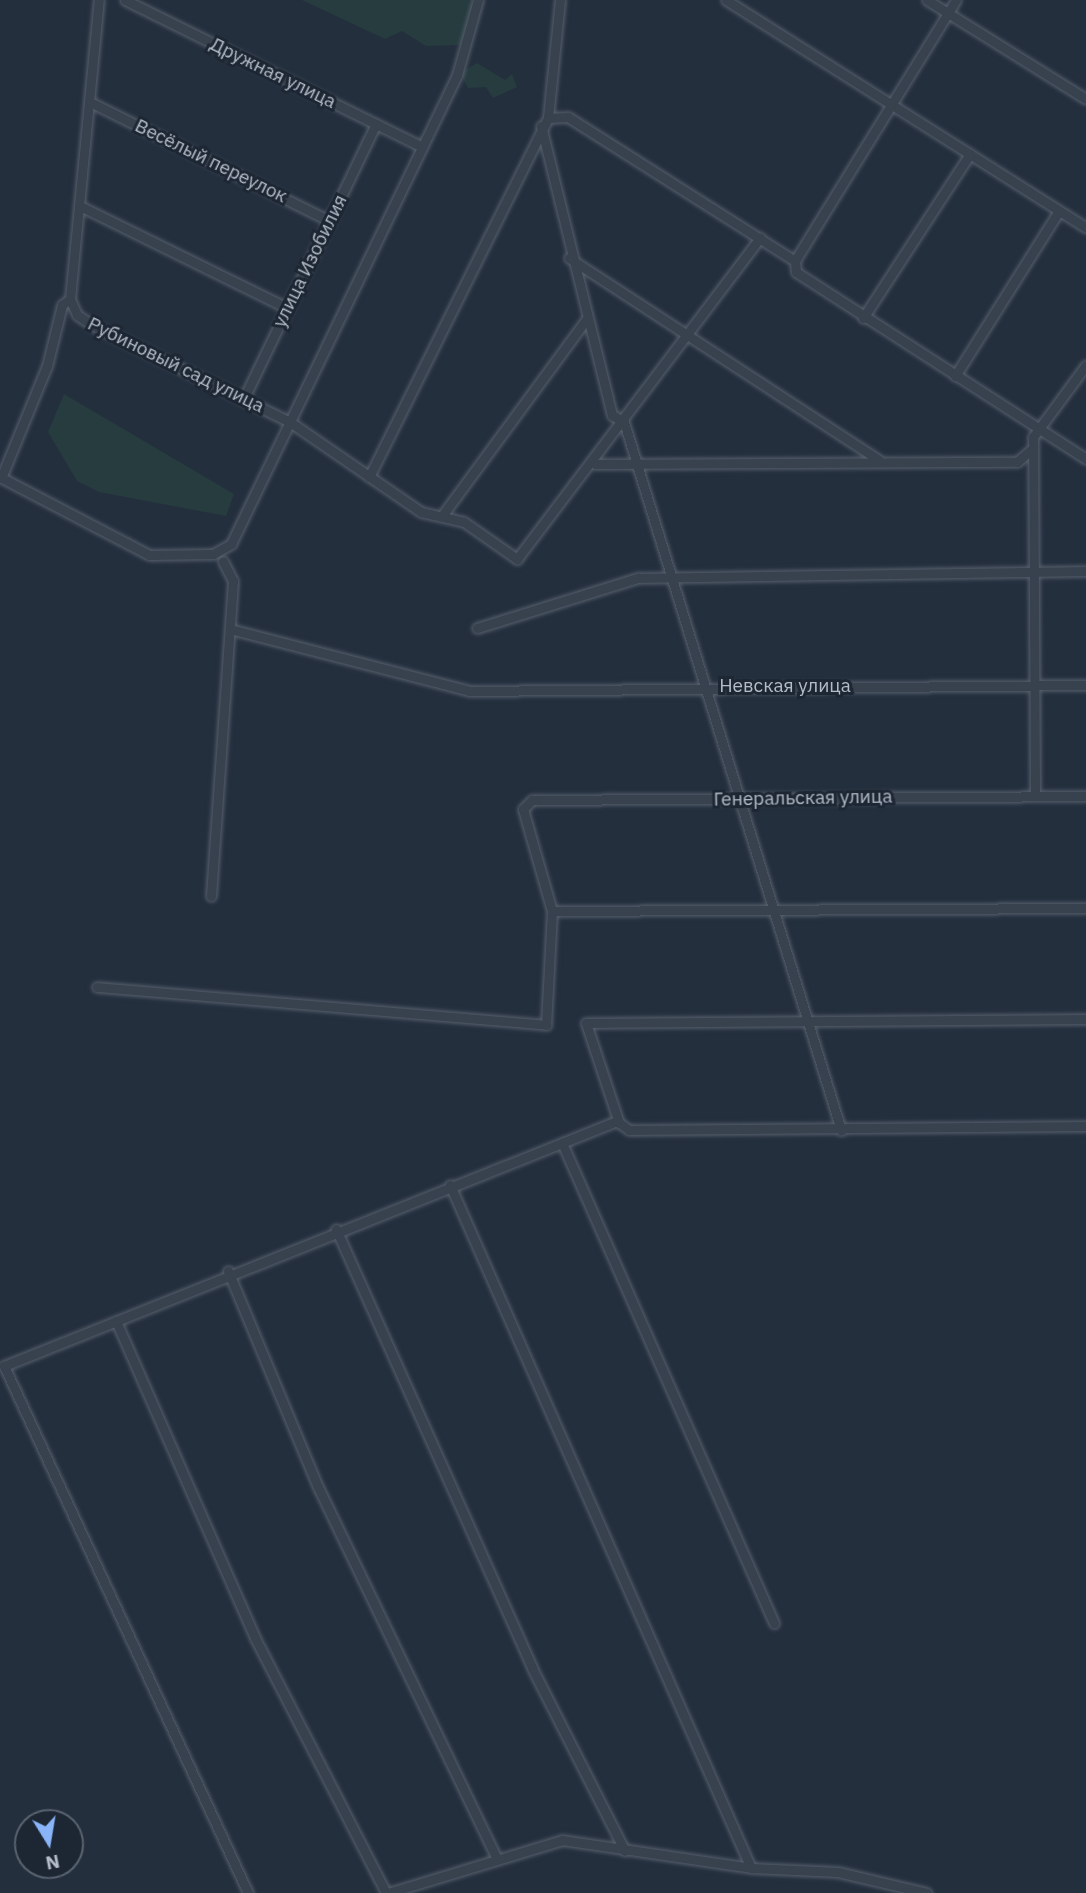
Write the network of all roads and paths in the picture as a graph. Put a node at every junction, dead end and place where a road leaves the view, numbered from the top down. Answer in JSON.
{"nodes":[{"id":1,"x":99,"y":0,"type":"edge"},
{"id":2,"x":125,"y":0,"type":"edge"},
{"id":3,"x":478,"y":0,"type":"edge"},
{"id":4,"x":560,"y":0,"type":"edge"},
{"id":5,"x":726,"y":0,"type":"edge"},
{"id":6,"x":928,"y":0,"type":"edge"},
{"id":7,"x":956,"y":0,"type":"edge"},
{"id":8,"x":948,"y":13,"type":"junction"},
{"id":9,"x":1086,"y":99,"type":"edge"},
{"id":10,"x":92,"y":103,"type":"junction"},
{"id":11,"x":891,"y":105,"type":"junction"},
{"id":12,"x":548,"y":118,"type":"junction"},
{"id":13,"x":376,"y":124,"type":"junction"},
{"id":14,"x":541,"y":126,"type":"junction"},
{"id":15,"x":422,"y":147,"type":"junction"},
{"id":16,"x":970,"y":154,"type":"junction"},
{"id":17,"x":82,"y":207,"type":"junction"},
{"id":18,"x":1059,"y":211,"type":"junction"},
{"id":19,"x":330,"y":220,"type":"junction"},
{"id":20,"x":1086,"y":228,"type":"edge"},
{"id":21,"x":760,"y":238,"type":"junction"},
{"id":22,"x":569,"y":258,"type":"junction"},
{"id":23,"x":795,"y":261,"type":"junction"},
{"id":24,"x":70,"y":299,"type":"junction"},
{"id":25,"x":287,"y":308,"type":"junction"},
{"id":26,"x":863,"y":318,"type":"junction"},
{"id":27,"x":586,"y":320,"type":"junction"},
{"id":28,"x":690,"y":333,"type":"junction"},
{"id":29,"x":1086,"y":365,"type":"edge"},
{"id":30,"x":955,"y":376,"type":"junction"},
{"id":31,"x":244,"y":398,"type":"junction"},
{"id":32,"x":290,"y":422,"type":"junction"},
{"id":33,"x":624,"y":422,"type":"junction"},
{"id":34,"x":1039,"y":431,"type":"junction"},
{"id":35,"x":1033,"y":448,"type":"junction"},
{"id":36,"x":1086,"y":459,"type":"edge"},
{"id":37,"x":881,"y":461,"type":"junction"},
{"id":38,"x":634,"y":463,"type":"junction"},
{"id":39,"x":595,"y":464,"type":"junction"},
{"id":40,"x":1,"y":477,"type":"edge"},
{"id":41,"x":369,"y":477,"type":"junction"},
{"id":42,"x":444,"y":513,"type":"junction"},
{"id":43,"x":223,"y":561,"type":"dead end"},
{"id":44,"x":1086,"y":571,"type":"edge"},
{"id":45,"x":1033,"y":572,"type":"junction"},
{"id":46,"x":669,"y":576,"type":"junction"},
{"id":47,"x":477,"y":628,"type":"dead end"},
{"id":48,"x":230,"y":629,"type":"junction"},
{"id":49,"x":1032,"y":685,"type":"junction"},
{"id":50,"x":1086,"y":685,"type":"edge"},
{"id":51,"x":701,"y":687,"type":"junction"},
{"id":52,"x":1035,"y":796,"type":"junction"},
{"id":53,"x":1086,"y":796,"type":"edge"},
{"id":54,"x":738,"y":799,"type":"junction"},
{"id":55,"x":211,"y":897,"type":"dead end"},
{"id":56,"x":1086,"y":908,"type":"edge"},
{"id":57,"x":552,"y":911,"type":"junction"},
{"id":58,"x":773,"y":911,"type":"junction"},
{"id":59,"x":97,"y":987,"type":"dead end"},
{"id":60,"x":1086,"y":1019,"type":"edge"},
{"id":61,"x":806,"y":1021,"type":"junction"},
{"id":62,"x":617,"y":1121,"type":"junction"},
{"id":63,"x":1086,"y":1126,"type":"edge"},
{"id":64,"x":841,"y":1130,"type":"junction"},
{"id":65,"x":562,"y":1143,"type":"junction"},
{"id":66,"x":450,"y":1185,"type":"junction"},
{"id":67,"x":336,"y":1229,"type":"junction"},
{"id":68,"x":229,"y":1271,"type":"junction"},
{"id":69,"x":116,"y":1321,"type":"junction"},
{"id":70,"x":774,"y":1623,"type":"dead end"},
{"id":71,"x":625,"y":1851,"type":"junction"},
{"id":72,"x":496,"y":1857,"type":"junction"},
{"id":73,"x":751,"y":1868,"type":"junction"},
{"id":74,"x":248,"y":1893,"type":"edge"},
{"id":75,"x":387,"y":1893,"type":"edge"},
{"id":76,"x":927,"y":1893,"type":"edge"}],
"edges":[{"from":1,"to":10,"type":"street"},
{"from":2,"to":13,"type":"street","name":"Дружная улица"},
{"from":3,"to":15,"type":"street"},
{"from":4,"to":12,"type":"street"},
{"from":5,"to":11,"type":"street"},
{"from":6,"to":8,"type":"street"},
{"from":7,"to":8,"type":"street"},
{"from":8,"to":9,"type":"street"},
{"from":8,"to":11,"type":"street"},
{"from":10,"to":17,"type":"street"},
{"from":10,"to":19,"type":"street","name":"Весёлый переулок"},
{"from":11,"to":16,"type":"street"},
{"from":11,"to":23,"type":"street"},
{"from":12,"to":14,"type":"street"},
{"from":12,"to":21,"type":"street"},
{"from":13,"to":15,"type":"street","name":"Дружная улица"},
{"from":13,"to":19,"type":"street","name":"улица Изобилия"},
{"from":14,"to":22,"type":"street"},
{"from":14,"to":41,"type":"street"},
{"from":15,"to":32,"type":"street"},
{"from":16,"to":18,"type":"street"},
{"from":16,"to":26,"type":"street"},
{"from":17,"to":24,"type":"street"},
{"from":17,"to":25,"type":"street"},
{"from":18,"to":20,"type":"street"},
{"from":18,"to":30,"type":"street"},
{"from":19,"to":25,"type":"street","name":"улица Изобилия"},
{"from":21,"to":23,"type":"street"},
{"from":21,"to":28,"type":"street"},
{"from":22,"to":27,"type":"street"},
{"from":22,"to":28,"type":"street"},
{"from":23,"to":26,"type":"street"},
{"from":24,"to":31,"type":"street","name":"Рубиновый сад улица"},
{"from":24,"to":40,"type":"street"},
{"from":25,"to":31,"type":"street","name":"улица Изобилия"},
{"from":26,"to":30,"type":"street"},
{"from":27,"to":33,"type":"street"},
{"from":27,"to":42,"type":"street"},
{"from":28,"to":33,"type":"street"},
{"from":28,"to":37,"type":"street"},
{"from":29,"to":34,"type":"street"},
{"from":30,"to":34,"type":"street"},
{"from":31,"to":32,"type":"street","name":"Рубиновый сад улица"},
{"from":32,"to":40,"type":"street"},
{"from":32,"to":41,"type":"street","name":"Рубиновый сад улица"},
{"from":33,"to":38,"type":"street"},
{"from":33,"to":39,"type":"street"},
{"from":34,"to":35,"type":"street"},
{"from":34,"to":36,"type":"street"},
{"from":35,"to":37,"type":"street"},
{"from":35,"to":45,"type":"street"},
{"from":37,"to":38,"type":"street"},
{"from":38,"to":39,"type":"street"},
{"from":38,"to":46,"type":"street"},
{"from":39,"to":42,"type":"street"},
{"from":41,"to":42,"type":"street","name":"Рубиновый сад улица"},
{"from":43,"to":48,"type":"street"},
{"from":44,"to":45,"type":"street"},
{"from":45,"to":46,"type":"street"},
{"from":45,"to":49,"type":"street"},
{"from":46,"to":47,"type":"street"},
{"from":46,"to":51,"type":"street"},
{"from":48,"to":51,"type":"street","name":"Невская улица"},
{"from":48,"to":55,"type":"street"},
{"from":49,"to":50,"type":"street","name":"Невская улица"},
{"from":49,"to":51,"type":"street","name":"Невская улица"},
{"from":49,"to":52,"type":"street"},
{"from":51,"to":54,"type":"street"},
{"from":52,"to":53,"type":"street","name":"Генеральская улица"},
{"from":52,"to":54,"type":"street","name":"Генеральская улица"},
{"from":54,"to":57,"type":"street","name":"Генеральская улица"},
{"from":54,"to":58,"type":"street"},
{"from":56,"to":58,"type":"street"},
{"from":57,"to":58,"type":"street"},
{"from":57,"to":59,"type":"street"},
{"from":58,"to":61,"type":"street"},
{"from":60,"to":61,"type":"street"},
{"from":61,"to":62,"type":"street"},
{"from":61,"to":64,"type":"street"},
{"from":62,"to":64,"type":"street"},
{"from":62,"to":65,"type":"street"},
{"from":63,"to":64,"type":"street"},
{"from":65,"to":66,"type":"street"},
{"from":65,"to":70,"type":"street"},
{"from":66,"to":67,"type":"street"},
{"from":66,"to":73,"type":"street"},
{"from":67,"to":68,"type":"street"},
{"from":67,"to":71,"type":"street"},
{"from":68,"to":69,"type":"street"},
{"from":68,"to":72,"type":"street"},
{"from":69,"to":74,"type":"street"},
{"from":69,"to":75,"type":"street"},
{"from":71,"to":72,"type":"street"},
{"from":71,"to":73,"type":"street"},
{"from":72,"to":75,"type":"street"},
{"from":73,"to":76,"type":"street"}]}
